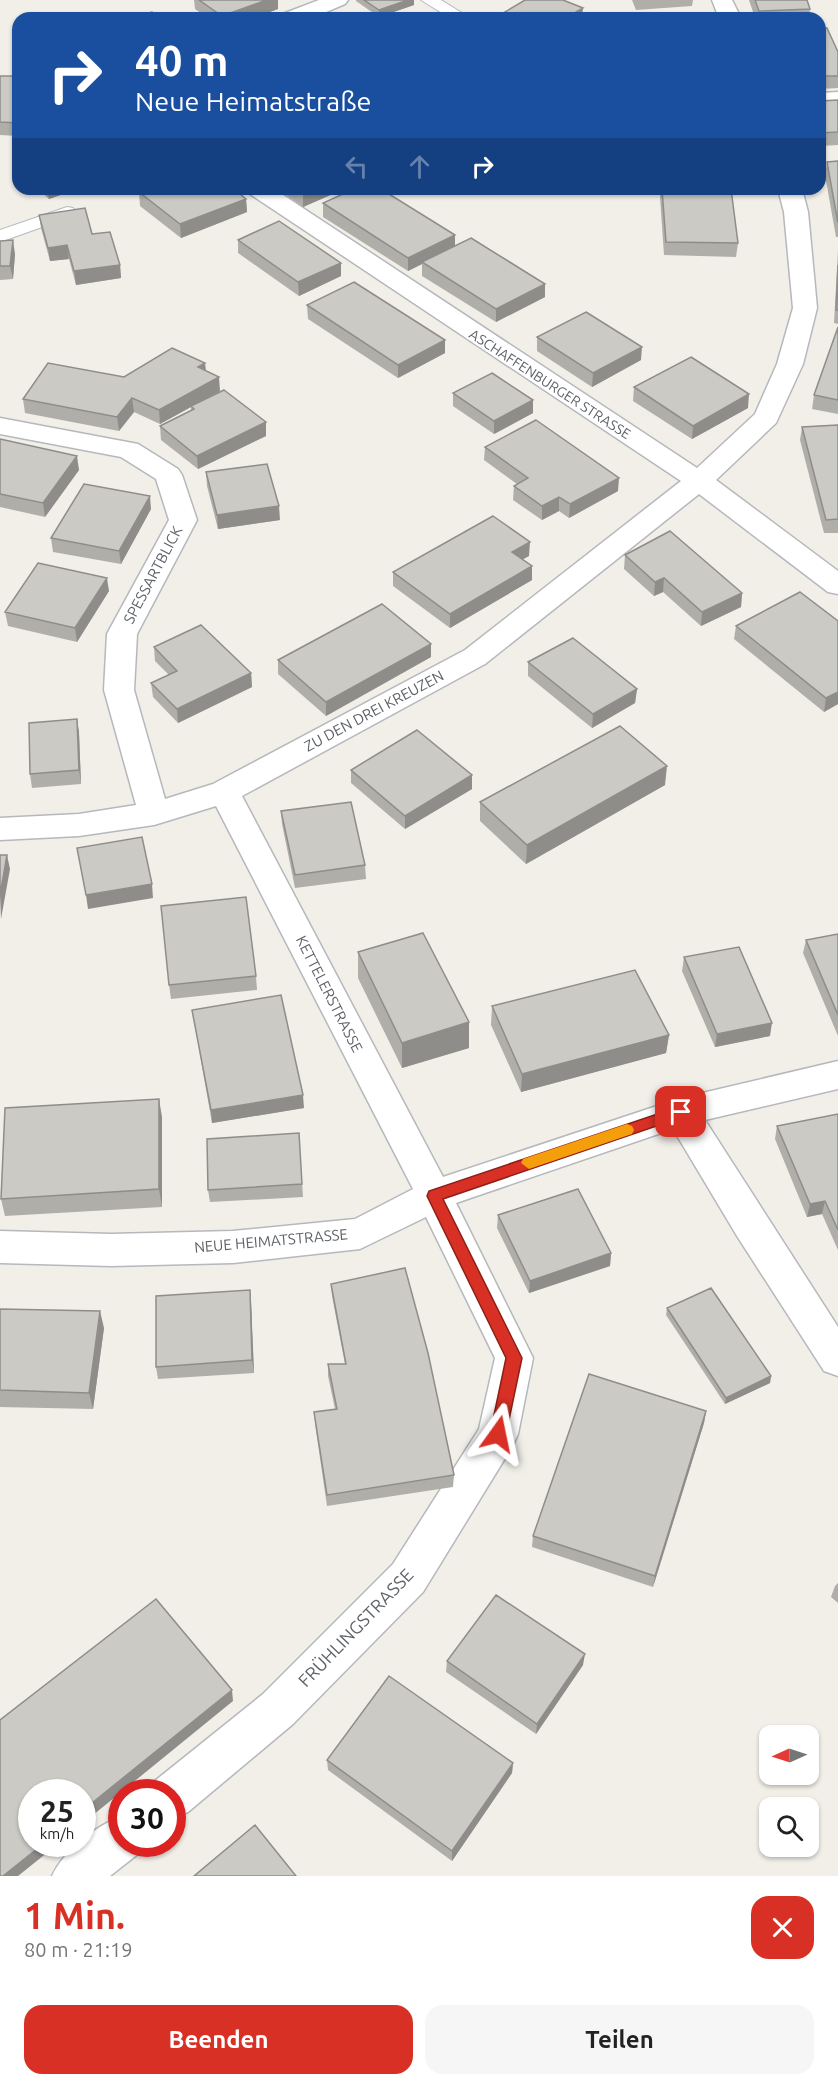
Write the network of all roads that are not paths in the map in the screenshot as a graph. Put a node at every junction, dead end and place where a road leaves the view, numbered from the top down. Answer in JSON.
{"nodes":[{"id":1,"x":338,"y":0,"type":"edge"},
{"id":2,"x":429,"y":0,"type":"edge"},
{"id":3,"x":308,"y":12,"type":"edge"},
{"id":4,"x":451,"y":12,"type":"edge"},
{"id":5,"x":267,"y":195,"type":"edge"},
{"id":6,"x":792,"y":195,"type":"edge"},
{"id":7,"x":67,"y":212,"type":"edge"},
{"id":8,"x":0,"y":236,"type":"edge"},
{"id":9,"x":0,"y":426,"type":"edge"},
{"id":10,"x":699,"y":482,"type":"junction"},
{"id":11,"x":838,"y":585,"type":"edge"},
{"id":12,"x":224,"y":792,"type":"junction"},
{"id":13,"x":154,"y":814,"type":"junction"},
{"id":14,"x":0,"y":829,"type":"edge"},
{"id":15,"x":838,"y":1076,"type":"edge"},
{"id":16,"x":681,"y":1112,"type":"junction"},
{"id":17,"x":434,"y":1196,"type":"junction"},
{"id":18,"x":0,"y":1247,"type":"edge"},
{"id":19,"x":838,"y":1359,"type":"edge"},
{"id":20,"x":186,"y":1785,"type":"edge"},
{"id":21,"x":108,"y":1849,"type":"edge"},
{"id":22,"x":75,"y":1876,"type":"edge"}],
"edges":[{"from":1,"to":3,"type":"street"},
{"from":2,"to":4,"type":"lane"},
{"from":5,"to":10,"type":"street","name":"ASCHAFFENBURGER STRASSE"},
{"from":6,"to":10,"type":"street","name":"ZU DEN DREI KREUZEN"},
{"from":7,"to":8,"type":"lane"},
{"from":9,"to":13,"type":"street","name":"SPESSARTBLICK"},
{"from":10,"to":11,"type":"street","name":"ASCHAFFENBURGER STRASSE"},
{"from":10,"to":12,"type":"street","name":"ZU DEN DREI KREUZEN"},
{"from":12,"to":13,"type":"street","name":"ZU DEN DREI KREUZEN"},
{"from":12,"to":17,"type":"street","name":"KETTELERSTRASSE"},
{"from":13,"to":14,"type":"street","name":"ZU DEN DREI KREUZEN"},
{"from":15,"to":16,"type":"street","name":"NEUE HEIMATSTRASSE"},
{"from":16,"to":17,"type":"street","name":"NEUE HEIMATSTRASSE"},
{"from":16,"to":19,"type":"street"},
{"from":17,"to":18,"type":"street","name":"NEUE HEIMATSTRASSE"},
{"from":17,"to":20,"type":"street","name":"FRÜHLINGSTRASSE"},
{"from":21,"to":22,"type":"street"}]}
